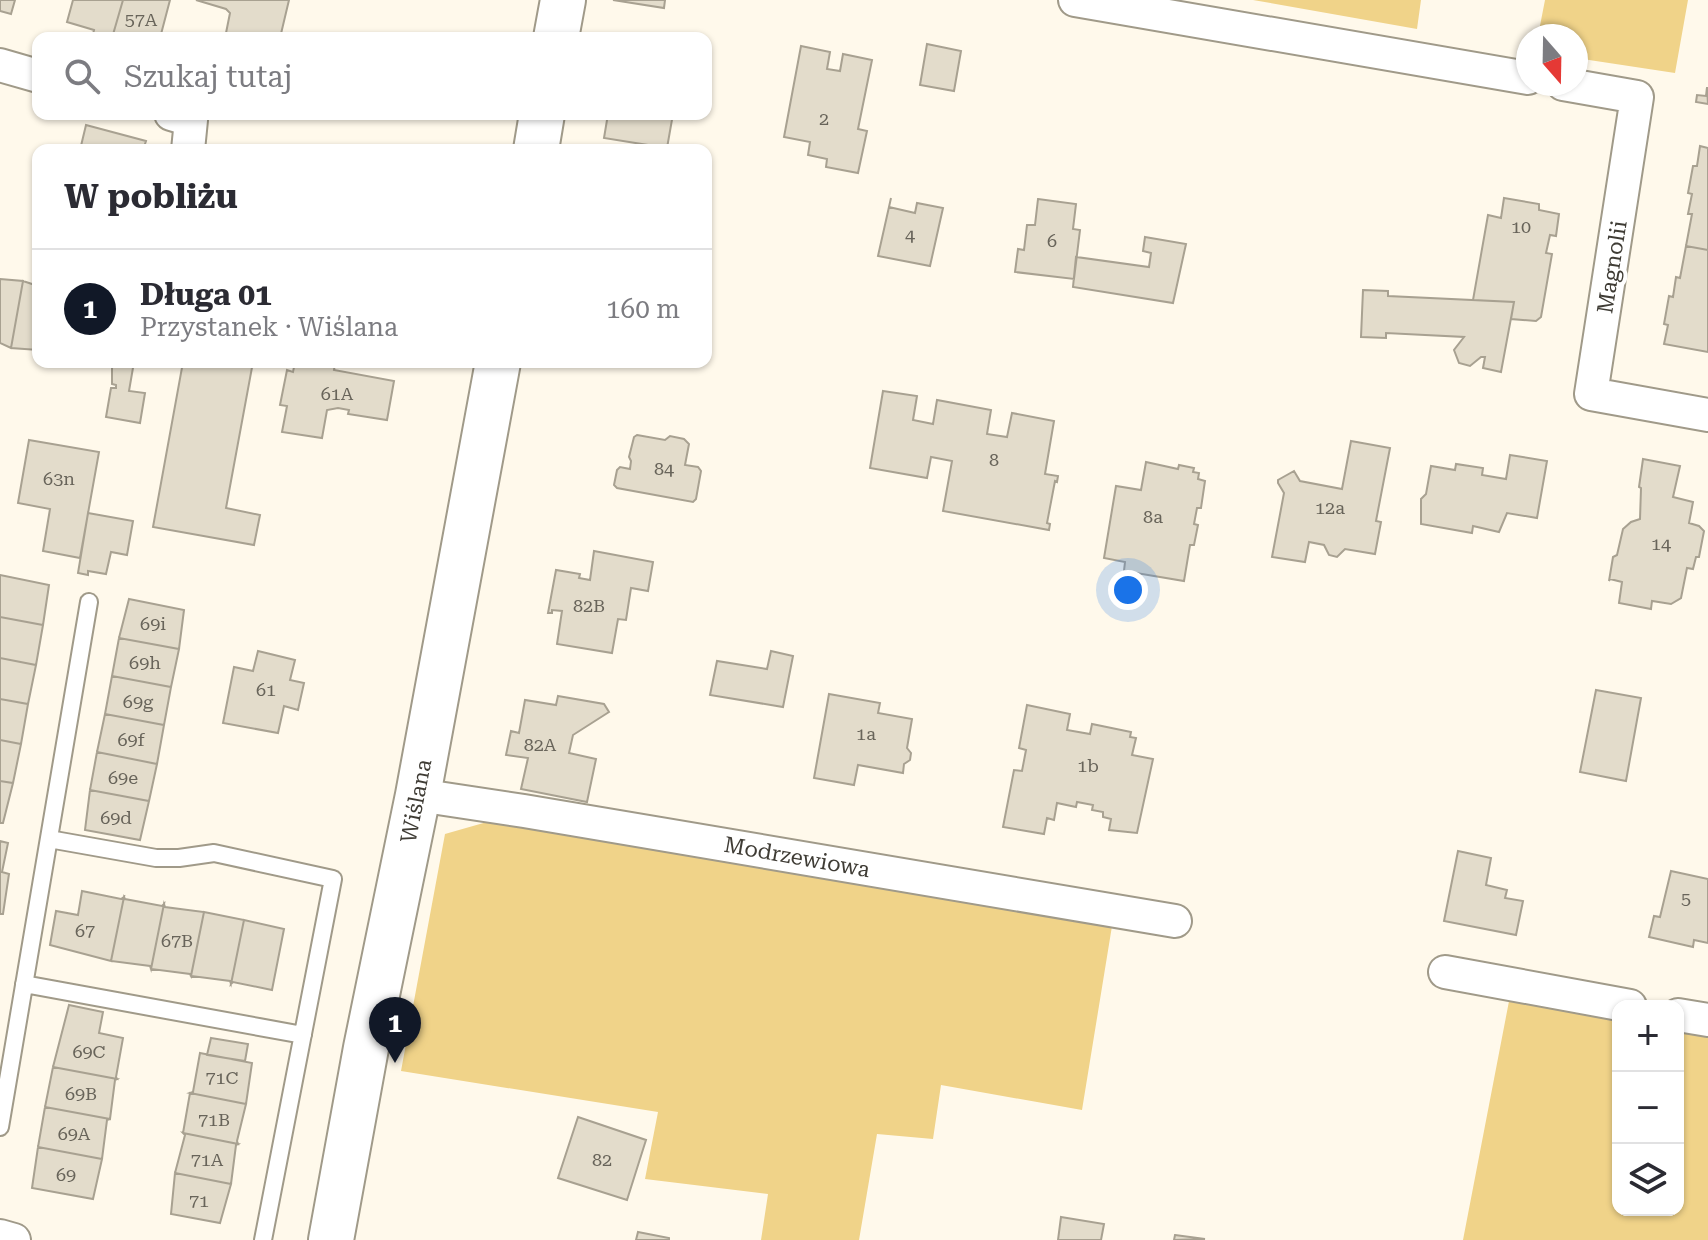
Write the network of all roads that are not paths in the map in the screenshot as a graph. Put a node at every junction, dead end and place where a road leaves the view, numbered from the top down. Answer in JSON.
{"nodes":[{"id":1,"x":563,"y":0,"type":"edge"},
{"id":2,"x":1075,"y":0,"type":"edge"},
{"id":3,"x":557,"y":32,"type":"edge"},
{"id":4,"x":0,"y":65,"type":"edge"},
{"id":5,"x":32,"y":74,"type":"edge"},
{"id":6,"x":1516,"y":76,"type":"edge"},
{"id":7,"x":1588,"y":88,"type":"edge"},
{"id":8,"x":191,"y":120,"type":"edge"},
{"id":9,"x":541,"y":120,"type":"edge"},
{"id":10,"x":189,"y":144,"type":"edge"},
{"id":11,"x":537,"y":144,"type":"edge"},
{"id":12,"x":497,"y":368,"type":"edge"},
{"id":13,"x":1708,"y":415,"type":"edge"},
{"id":14,"x":89,"y":602,"type":"dead end"},
{"id":15,"x":418,"y":795,"type":"junction"},
{"id":16,"x":49,"y":839,"type":"junction"},
{"id":17,"x":1175,"y":921,"type":"dead end"},
{"id":18,"x":1445,"y":972,"type":"dead end"},
{"id":19,"x":24,"y":984,"type":"junction"},
{"id":20,"x":1612,"y":1003,"type":"edge"},
{"id":21,"x":1684,"y":1016,"type":"edge"},
{"id":22,"x":1708,"y":1020,"type":"edge"},
{"id":23,"x":303,"y":1035,"type":"junction"},
{"id":24,"x":0,"y":1127,"type":"edge"},
{"id":25,"x":0,"y":1236,"type":"edge"},
{"id":26,"x":14,"y":1240,"type":"edge"},
{"id":27,"x":263,"y":1240,"type":"edge"},
{"id":28,"x":331,"y":1240,"type":"edge"}],
"edges":[{"from":1,"to":3,"type":"main road"},
{"from":2,"to":6,"type":"street"},
{"from":4,"to":5,"type":"street"},
{"from":7,"to":13,"type":"street","name":"Magnolii"},
{"from":8,"to":10,"type":"street"},
{"from":9,"to":11,"type":"main road"},
{"from":12,"to":15,"type":"main road","name":"Wiślana"},
{"from":14,"to":16,"type":"lane"},
{"from":15,"to":17,"type":"street","name":"Modrzewiowa"},
{"from":15,"to":28,"type":"main road","name":"Wiślana"},
{"from":16,"to":19,"type":"lane"},
{"from":16,"to":23,"type":"lane"},
{"from":18,"to":20,"type":"street"},
{"from":19,"to":23,"type":"lane"},
{"from":19,"to":24,"type":"lane"},
{"from":21,"to":22,"type":"street"},
{"from":23,"to":27,"type":"lane"},
{"from":25,"to":26,"type":"street"}]}
